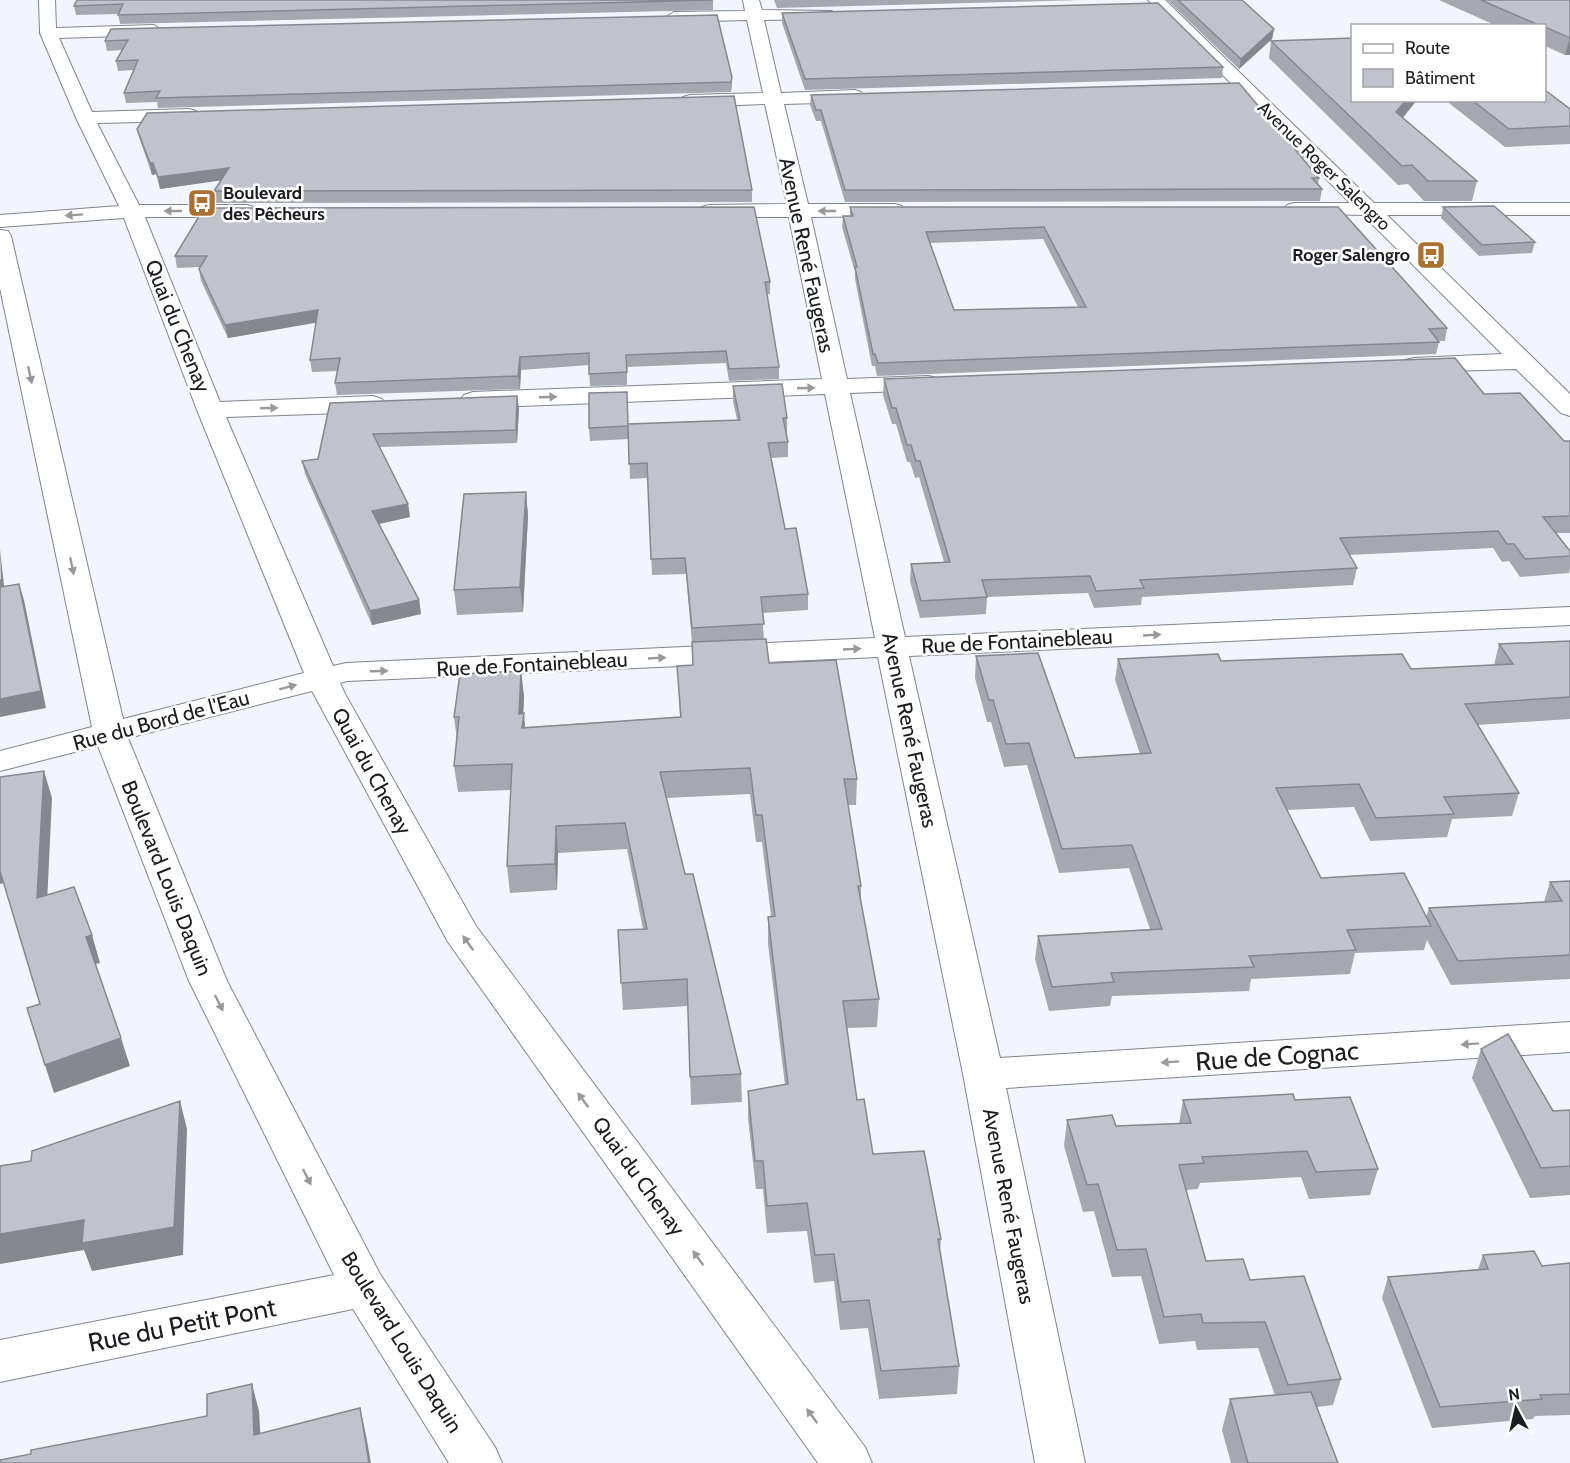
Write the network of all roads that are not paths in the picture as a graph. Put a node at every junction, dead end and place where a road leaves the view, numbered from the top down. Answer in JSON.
{"nodes":[{"id":1,"x":47,"y":0,"type":"edge"},
{"id":2,"x":1154,"y":4,"type":"edge"},
{"id":3,"x":753,"y":8,"type":"edge"},
{"id":4,"x":841,"y":14,"type":"edge"},
{"id":5,"x":653,"y":18,"type":"edge"},
{"id":6,"x":165,"y":30,"type":"edge"},
{"id":7,"x":48,"y":33,"type":"junction"},
{"id":8,"x":1242,"y":86,"type":"junction"},
{"id":9,"x":1213,"y":87,"type":"edge"},
{"id":10,"x":867,"y":96,"type":"edge"},
{"id":11,"x":774,"y":99,"type":"junction"},
{"id":12,"x":666,"y":102,"type":"edge"},
{"id":13,"x":204,"y":115,"type":"edge"},
{"id":14,"x":86,"y":118,"type":"junction"},
{"id":15,"x":1368,"y":208,"type":"junction"},
{"id":16,"x":1278,"y":209,"type":"edge"},
{"id":17,"x":1570,"y":209,"type":"edge"},
{"id":18,"x":921,"y":210,"type":"edge"},
{"id":19,"x":132,"y":211,"type":"junction"},
{"id":20,"x":261,"y":211,"type":"edge"},
{"id":21,"x":685,"y":211,"type":"edge"},
{"id":22,"x":799,"y":211,"type":"junction"},
{"id":23,"x":0,"y":220,"type":"edge"},
{"id":24,"x":0,"y":236,"type":"edge"},
{"id":25,"x":10,"y":332,"type":"edge"},
{"id":26,"x":1523,"y":361,"type":"junction"},
{"id":27,"x":1386,"y":366,"type":"edge"},
{"id":28,"x":956,"y":382,"type":"edge"},
{"id":29,"x":836,"y":387,"type":"junction"},
{"id":30,"x":450,"y":401,"type":"edge"},
{"id":31,"x":402,"y":403,"type":"edge"},
{"id":32,"x":1570,"y":408,"type":"edge"},
{"id":33,"x":210,"y":410,"type":"junction"},
{"id":34,"x":1570,"y":616,"type":"edge"},
{"id":35,"x":893,"y":647,"type":"junction"},
{"id":36,"x":321,"y":678,"type":"junction"},
{"id":37,"x":110,"y":735,"type":"junction"},
{"id":38,"x":0,"y":761,"type":"edge"},
{"id":39,"x":1570,"y":1037,"type":"edge"},
{"id":40,"x":983,"y":1074,"type":"junction"},
{"id":41,"x":364,"y":1288,"type":"junction"},
{"id":42,"x":0,"y":1361,"type":"edge"},
{"id":43,"x":477,"y":1463,"type":"edge"},
{"id":44,"x":847,"y":1463,"type":"edge"},
{"id":45,"x":1059,"y":1463,"type":"edge"}],
"edges":[{"from":1,"to":7,"type":"street","name":"Quai du Chenay"},
{"from":2,"to":8,"type":"street","name":"Avenue Roger Salengro"},
{"from":3,"to":4,"type":"street"},
{"from":3,"to":5,"type":"street"},
{"from":3,"to":11,"type":"street","name":"Avenue René Faugeras"},
{"from":6,"to":7,"type":"street"},
{"from":7,"to":14,"type":"street","name":"Quai du Chenay"},
{"from":8,"to":9,"type":"street"},
{"from":8,"to":15,"type":"street","name":"Avenue Roger Salengro"},
{"from":10,"to":11,"type":"street"},
{"from":11,"to":12,"type":"street"},
{"from":11,"to":22,"type":"street","name":"Avenue René Faugeras"},
{"from":13,"to":14,"type":"street"},
{"from":14,"to":19,"type":"street","name":"Quai du Chenay"},
{"from":15,"to":16,"type":"street"},
{"from":15,"to":17,"type":"street"},
{"from":15,"to":26,"type":"street","name":"Avenue Roger Salengro"},
{"from":18,"to":22,"type":"street","one_way":true},
{"from":20,"to":19,"type":"street","one_way":true},
{"from":19,"to":23,"type":"street","one_way":true},
{"from":19,"to":33,"type":"street","name":"Quai du Chenay"},
{"from":21,"to":22,"type":"street"},
{"from":22,"to":29,"type":"street","name":"Avenue René Faugeras"},
{"from":24,"to":25,"type":"street","name":"Boulevard Louis Daquin"},
{"from":25,"to":37,"type":"street","name":"Boulevard Louis Daquin","one_way":true},
{"from":26,"to":27,"type":"street"},
{"from":26,"to":32,"type":"street","name":"Avenue Roger Salengro"},
{"from":28,"to":29,"type":"street"},
{"from":30,"to":29,"type":"street","one_way":true},
{"from":29,"to":35,"type":"street","name":"Avenue René Faugeras"},
{"from":33,"to":31,"type":"street","one_way":true},
{"from":33,"to":36,"type":"street","name":"Quai du Chenay"},
{"from":35,"to":34,"type":"street","name":"Rue de Fontainebleau","one_way":true},
{"from":36,"to":35,"type":"street","name":"Rue de Fontainebleau","one_way":true},
{"from":35,"to":40,"type":"street","name":"Avenue René Faugeras"},
{"from":37,"to":36,"type":"street","name":"Rue du Bord de l'Eau","one_way":true},
{"from":44,"to":36,"type":"street","name":"Quai du Chenay","one_way":true},
{"from":37,"to":38,"type":"street","name":"Rue du Bord de l'Eau"},
{"from":37,"to":41,"type":"street","name":"Boulevard Louis Daquin","one_way":true},
{"from":39,"to":40,"type":"street","name":"Rue de Cognac","one_way":true},
{"from":40,"to":45,"type":"street","name":"Avenue René Faugeras"},
{"from":41,"to":42,"type":"street","name":"Rue du Petit Pont"},
{"from":41,"to":43,"type":"street","name":"Boulevard Louis Daquin"}]}
